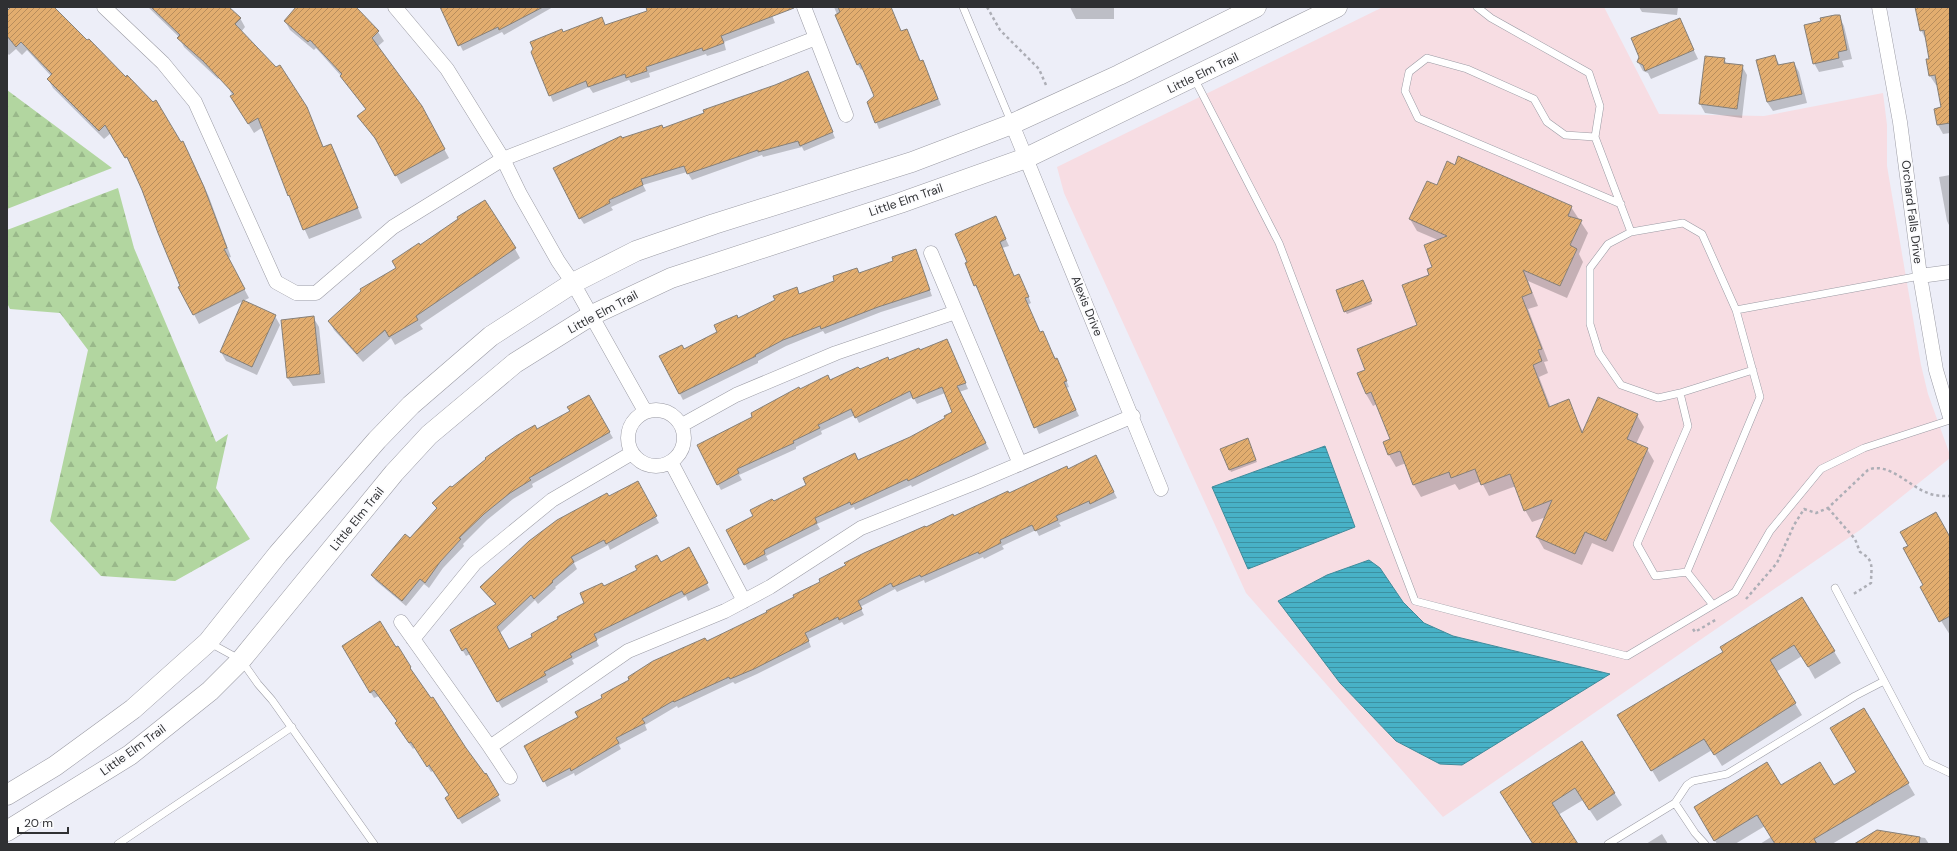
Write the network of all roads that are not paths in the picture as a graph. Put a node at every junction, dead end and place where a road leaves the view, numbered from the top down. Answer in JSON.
{"nodes":[{"id":1,"x":104,"y":7,"type":"edge"},
{"id":2,"x":395,"y":7,"type":"edge"},
{"id":3,"x":804,"y":7,"type":"edge"},
{"id":4,"x":963,"y":7,"type":"edge"},
{"id":5,"x":1256,"y":7,"type":"edge"},
{"id":6,"x":1337,"y":7,"type":"edge"},
{"id":7,"x":1477,"y":7,"type":"edge"},
{"id":8,"x":1879,"y":7,"type":"edge"},
{"id":9,"x":816,"y":38,"type":"junction"},
{"id":10,"x":1194,"y":78,"type":"junction"},
{"id":11,"x":846,"y":115,"type":"dead end"},
{"id":12,"x":1012,"y":124,"type":"junction"},
{"id":13,"x":1595,"y":137,"type":"junction"},
{"id":14,"x":1026,"y":158,"type":"junction"},
{"id":15,"x":503,"y":159,"type":"junction"},
{"id":16,"x":1621,"y":204,"type":"junction"},
{"id":17,"x":1631,"y":232,"type":"junction"},
{"id":18,"x":931,"y":253,"type":"dead end"},
{"id":19,"x":1950,"y":272,"type":"edge"},
{"id":20,"x":1920,"y":276,"type":"junction"},
{"id":21,"x":573,"y":283,"type":"junction"},
{"id":22,"x":1736,"y":310,"type":"junction"},
{"id":23,"x":956,"y":312,"type":"junction"},
{"id":24,"x":590,"y":316,"type":"junction"},
{"id":25,"x":1753,"y":370,"type":"junction"},
{"id":26,"x":1680,"y":393,"type":"junction"},
{"id":27,"x":645,"y":411,"type":"junction"},
{"id":28,"x":1133,"y":416,"type":"junction"},
{"id":29,"x":1950,"y":417,"type":"edge"},
{"id":30,"x":1950,"y":420,"type":"edge"},
{"id":31,"x":682,"y":425,"type":"junction"},
{"id":32,"x":632,"y":453,"type":"junction"},
{"id":33,"x":671,"y":462,"type":"junction"},
{"id":34,"x":1020,"y":464,"type":"junction"},
{"id":35,"x":1161,"y":489,"type":"dead end"},
{"id":36,"x":1687,"y":572,"type":"junction"},
{"id":37,"x":1835,"y":588,"type":"dead end"},
{"id":38,"x":744,"y":601,"type":"junction"},
{"id":39,"x":1713,"y":605,"type":"junction"},
{"id":40,"x":401,"y":622,"type":"dead end"},
{"id":41,"x":413,"y":639,"type":"junction"},
{"id":42,"x":208,"y":642,"type":"junction"},
{"id":43,"x":241,"y":660,"type":"junction"},
{"id":44,"x":1884,"y":681,"type":"junction"},
{"id":45,"x":292,"y":727,"type":"junction"},
{"id":46,"x":490,"y":747,"type":"junction"},
{"id":47,"x":1950,"y":773,"type":"edge"},
{"id":48,"x":510,"y":778,"type":"dead end"},
{"id":49,"x":7,"y":795,"type":"edge"},
{"id":50,"x":1675,"y":803,"type":"junction"},
{"id":51,"x":7,"y":830,"type":"edge"},
{"id":52,"x":118,"y":844,"type":"edge"},
{"id":53,"x":374,"y":844,"type":"edge"},
{"id":54,"x":1608,"y":844,"type":"edge"},
{"id":55,"x":1705,"y":844,"type":"edge"}],
"edges":[{"from":1,"to":15,"type":"street"},
{"from":2,"to":15,"type":"street"},
{"from":3,"to":9,"type":"street"},
{"from":4,"to":12,"type":"lane"},
{"from":5,"to":12,"type":"street"},
{"from":6,"to":10,"type":"street","name":"Little Elm Trail"},
{"from":7,"to":13,"type":"lane"},
{"from":8,"to":20,"type":"street","name":"Orchard Falls Drive"},
{"from":9,"to":11,"type":"street"},
{"from":9,"to":15,"type":"street"},
{"from":10,"to":14,"type":"street","name":"Little Elm Trail"},
{"from":10,"to":39,"type":"lane"},
{"from":12,"to":14,"type":"street","name":"Alexis Drive"},
{"from":12,"to":21,"type":"street"},
{"from":13,"to":16,"type":"lane"},
{"from":13,"to":16,"type":"lane"},
{"from":14,"to":24,"type":"street","name":"Little Elm Trail"},
{"from":14,"to":28,"type":"street","name":"Alexis Drive"},
{"from":15,"to":21,"type":"street"},
{"from":16,"to":17,"type":"lane"},
{"from":17,"to":22,"type":"lane"},
{"from":17,"to":26,"type":"lane"},
{"from":18,"to":23,"type":"street"},
{"from":19,"to":20,"type":"street"},
{"from":20,"to":22,"type":"lane"},
{"from":20,"to":29,"type":"street","name":"Orchard Falls Drive"},
{"from":21,"to":24,"type":"street"},
{"from":21,"to":42,"type":"street"},
{"from":22,"to":25,"type":"lane"},
{"from":23,"to":31,"type":"street"},
{"from":23,"to":34,"type":"street"},
{"from":24,"to":27,"type":"street"},
{"from":24,"to":43,"type":"street","name":"Little Elm Trail"},
{"from":25,"to":26,"type":"lane"},
{"from":25,"to":36,"type":"lane"},
{"from":26,"to":36,"type":"lane"},
{"from":27,"to":31,"type":"street"},
{"from":27,"to":32,"type":"street"},
{"from":28,"to":34,"type":"street"},
{"from":28,"to":35,"type":"street","name":"Alexis Drive"},
{"from":30,"to":39,"type":"lane"},
{"from":31,"to":33,"type":"street"},
{"from":32,"to":33,"type":"street"},
{"from":32,"to":41,"type":"street"},
{"from":33,"to":38,"type":"street"},
{"from":34,"to":38,"type":"street"},
{"from":36,"to":39,"type":"lane"},
{"from":37,"to":44,"type":"lane"},
{"from":38,"to":46,"type":"street"},
{"from":40,"to":41,"type":"street"},
{"from":41,"to":46,"type":"street"},
{"from":42,"to":43,"type":"lane"},
{"from":42,"to":49,"type":"street"},
{"from":43,"to":45,"type":"lane"},
{"from":43,"to":51,"type":"street","name":"Little Elm Trail"},
{"from":44,"to":47,"type":"lane"},
{"from":44,"to":50,"type":"lane"},
{"from":45,"to":52,"type":"lane"},
{"from":45,"to":53,"type":"lane"},
{"from":46,"to":48,"type":"street"},
{"from":50,"to":54,"type":"lane"},
{"from":50,"to":55,"type":"lane"}]}
